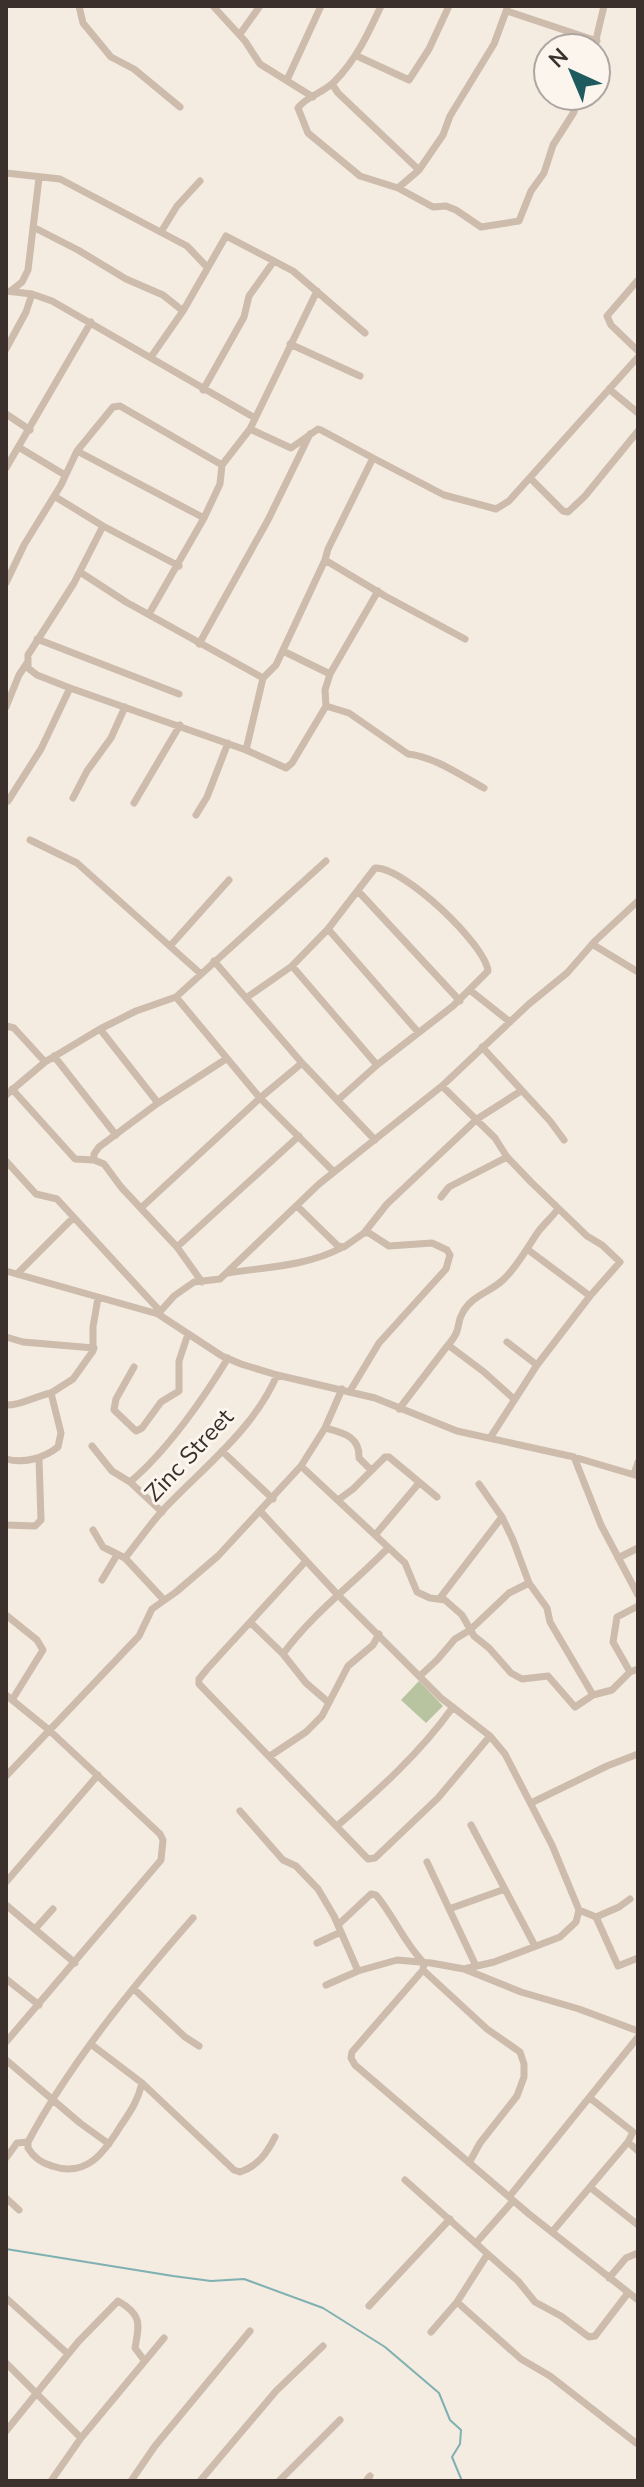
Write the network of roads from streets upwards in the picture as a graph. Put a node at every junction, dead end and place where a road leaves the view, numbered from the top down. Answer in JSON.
{"nodes":[{"id":1,"x":79,"y":6,"type":"edge"},
{"id":2,"x":213,"y":6,"type":"edge"},
{"id":3,"x":260,"y":6,"type":"edge"},
{"id":4,"x":321,"y":6,"type":"edge"},
{"id":5,"x":381,"y":6,"type":"edge"},
{"id":6,"x":449,"y":6,"type":"edge"},
{"id":7,"x":604,"y":6,"type":"edge"},
{"id":8,"x":507,"y":8,"type":"edge"},
{"id":9,"x":566,"y":32,"type":"edge"},
{"id":10,"x":599,"y":32,"type":"edge"},
{"id":11,"x":240,"y":34,"type":"junction"},
{"id":12,"x":357,"y":56,"type":"junction"},
{"id":13,"x":287,"y":80,"type":"junction"},
{"id":14,"x":332,"y":84,"type":"junction"},
{"id":15,"x":313,"y":97,"type":"junction"},
{"id":16,"x":180,"y":107,"type":"dead end"},
{"id":17,"x":574,"y":112,"type":"edge"},
{"id":18,"x":419,"y":170,"type":"junction"},
{"id":19,"x":6,"y":173,"type":"edge"},
{"id":20,"x":39,"y":178,"type":"junction"},
{"id":21,"x":200,"y":181,"type":"dead end"},
{"id":22,"x":398,"y":188,"type":"junction"},
{"id":23,"x":33,"y":227,"type":"junction"},
{"id":24,"x":161,"y":232,"type":"junction"},
{"id":25,"x":215,"y":253,"type":"junction"},
{"id":26,"x":197,"y":254,"type":"junction"},
{"id":27,"x":274,"y":261,"type":"junction"},
{"id":28,"x":207,"y":267,"type":"junction"},
{"id":29,"x":638,"y":280,"type":"edge"},
{"id":30,"x":9,"y":290,"type":"edge"},
{"id":31,"x":317,"y":291,"type":"junction"},
{"id":32,"x":32,"y":294,"type":"junction"},
{"id":33,"x":183,"y":311,"type":"junction"},
{"id":34,"x":91,"y":322,"type":"junction"},
{"id":35,"x":365,"y":333,"type":"dead end"},
{"id":36,"x":290,"y":344,"type":"junction"},
{"id":37,"x":6,"y":349,"type":"edge"},
{"id":38,"x":638,"y":354,"type":"edge"},
{"id":39,"x":151,"y":357,"type":"junction"},
{"id":40,"x":360,"y":376,"type":"dead end"},
{"id":41,"x":609,"y":389,"type":"junction"},
{"id":42,"x":203,"y":390,"type":"junction"},
{"id":43,"x":638,"y":413,"type":"edge"},
{"id":44,"x":6,"y":414,"type":"edge"},
{"id":45,"x":255,"y":418,"type":"junction"},
{"id":46,"x":250,"y":429,"type":"junction"},
{"id":47,"x":30,"y":430,"type":"junction"},
{"id":48,"x":638,"y":431,"type":"edge"},
{"id":49,"x":310,"y":434,"type":"junction"},
{"id":50,"x":20,"y":448,"type":"junction"},
{"id":51,"x":77,"y":451,"type":"junction"},
{"id":52,"x":373,"y":458,"type":"junction"},
{"id":53,"x":222,"y":465,"type":"junction"},
{"id":54,"x":6,"y":468,"type":"edge"},
{"id":55,"x":65,"y":475,"type":"junction"},
{"id":56,"x":530,"y":478,"type":"junction"},
{"id":57,"x":54,"y":496,"type":"junction"},
{"id":58,"x":204,"y":518,"type":"junction"},
{"id":59,"x":103,"y":526,"type":"junction"},
{"id":60,"x":325,"y":560,"type":"junction"},
{"id":61,"x":179,"y":566,"type":"junction"},
{"id":62,"x":80,"y":572,"type":"junction"},
{"id":63,"x":6,"y":583,"type":"edge"},
{"id":64,"x":378,"y":591,"type":"junction"},
{"id":65,"x":149,"y":614,"type":"junction"},
{"id":66,"x":37,"y":639,"type":"junction"},
{"id":67,"x":465,"y":639,"type":"dead end"},
{"id":68,"x":199,"y":644,"type":"junction"},
{"id":69,"x":283,"y":651,"type":"junction"},
{"id":70,"x":27,"y":663,"type":"junction"},
{"id":71,"x":330,"y":674,"type":"junction"},
{"id":72,"x":263,"y":678,"type":"junction"},
{"id":73,"x":70,"y":688,"type":"junction"},
{"id":74,"x":179,"y":694,"type":"dead end"},
{"id":75,"x":326,"y":706,"type":"junction"},
{"id":76,"x":6,"y":707,"type":"edge"},
{"id":77,"x":125,"y":707,"type":"junction"},
{"id":78,"x":180,"y":725,"type":"junction"},
{"id":79,"x":228,"y":743,"type":"junction"},
{"id":80,"x":246,"y":750,"type":"junction"},
{"id":81,"x":484,"y":788,"type":"dead end"},
{"id":82,"x":73,"y":798,"type":"dead end"},
{"id":83,"x":8,"y":801,"type":"dead end"},
{"id":84,"x":134,"y":803,"type":"dead end"},
{"id":85,"x":196,"y":815,"type":"dead end"},
{"id":86,"x":30,"y":840,"type":"dead end"},
{"id":87,"x":326,"y":861,"type":"dead end"},
{"id":88,"x":229,"y":880,"type":"dead end"},
{"id":89,"x":358,"y":891,"type":"junction"},
{"id":90,"x":638,"y":901,"type":"edge"},
{"id":91,"x":629,"y":911,"type":"junction"},
{"id":92,"x":638,"y":915,"type":"edge"},
{"id":93,"x":328,"y":929,"type":"junction"},
{"id":94,"x":592,"y":944,"type":"junction"},
{"id":95,"x":171,"y":945,"type":"junction"},
{"id":96,"x":214,"y":961,"type":"junction"},
{"id":97,"x":292,"y":966,"type":"junction"},
{"id":98,"x":638,"y":972,"type":"edge"},
{"id":99,"x":201,"y":974,"type":"junction"},
{"id":100,"x":471,"y":991,"type":"junction"},
{"id":101,"x":176,"y":997,"type":"junction"},
{"id":102,"x":246,"y":998,"type":"junction"},
{"id":103,"x":460,"y":1001,"type":"junction"},
{"id":104,"x":510,"y":1022,"type":"junction"},
{"id":105,"x":6,"y":1026,"type":"edge"},
{"id":106,"x":100,"y":1029,"type":"junction"},
{"id":107,"x":418,"y":1032,"type":"junction"},
{"id":108,"x":482,"y":1047,"type":"junction"},
{"id":109,"x":54,"y":1056,"type":"junction"},
{"id":110,"x":226,"y":1059,"type":"junction"},
{"id":111,"x":45,"y":1062,"type":"junction"},
{"id":112,"x":302,"y":1063,"type":"junction"},
{"id":113,"x":377,"y":1065,"type":"junction"},
{"id":114,"x":442,"y":1086,"type":"junction"},
{"id":115,"x":521,"y":1091,"type":"junction"},
{"id":116,"x":9,"y":1092,"type":"edge"},
{"id":117,"x":260,"y":1098,"type":"junction"},
{"id":118,"x":338,"y":1100,"type":"junction"},
{"id":119,"x":158,"y":1103,"type":"junction"},
{"id":120,"x":477,"y":1119,"type":"junction"},
{"id":121,"x":116,"y":1135,"type":"junction"},
{"id":122,"x":299,"y":1136,"type":"junction"},
{"id":123,"x":375,"y":1140,"type":"junction"},
{"id":124,"x":564,"y":1140,"type":"dead end"},
{"id":125,"x":507,"y":1157,"type":"junction"},
{"id":126,"x":94,"y":1160,"type":"junction"},
{"id":127,"x":6,"y":1161,"type":"edge"},
{"id":128,"x":334,"y":1172,"type":"junction"},
{"id":129,"x":441,"y":1197,"type":"dead end"},
{"id":130,"x":297,"y":1206,"type":"junction"},
{"id":131,"x":142,"y":1207,"type":"junction"},
{"id":132,"x":558,"y":1209,"type":"junction"},
{"id":133,"x":73,"y":1218,"type":"junction"},
{"id":134,"x":364,"y":1233,"type":"junction"},
{"id":135,"x":177,"y":1247,"type":"junction"},
{"id":136,"x":341,"y":1248,"type":"junction"},
{"id":137,"x":527,"y":1249,"type":"junction"},
{"id":138,"x":6,"y":1271,"type":"edge"},
{"id":139,"x":226,"y":1273,"type":"junction"},
{"id":140,"x":17,"y":1274,"type":"junction"},
{"id":141,"x":202,"y":1282,"type":"junction"},
{"id":142,"x":590,"y":1296,"type":"junction"},
{"id":143,"x":98,"y":1298,"type":"junction"},
{"id":144,"x":159,"y":1313,"type":"junction"},
{"id":145,"x":188,"y":1334,"type":"junction"},
{"id":146,"x":6,"y":1337,"type":"edge"},
{"id":147,"x":507,"y":1342,"type":"dead end"},
{"id":148,"x":448,"y":1345,"type":"junction"},
{"id":149,"x":94,"y":1348,"type":"junction"},
{"id":150,"x":228,"y":1358,"type":"junction"},
{"id":151,"x":537,"y":1365,"type":"junction"},
{"id":152,"x":134,"y":1367,"type":"dead end"},
{"id":153,"x":277,"y":1375,"type":"junction"},
{"id":154,"x":346,"y":1390,"type":"junction"},
{"id":155,"x":51,"y":1393,"type":"junction"},
{"id":156,"x":514,"y":1399,"type":"junction"},
{"id":157,"x":6,"y":1405,"type":"edge"},
{"id":158,"x":399,"y":1409,"type":"junction"},
{"id":159,"x":325,"y":1428,"type":"junction"},
{"id":160,"x":490,"y":1438,"type":"junction"},
{"id":161,"x":92,"y":1446,"type":"dead end"},
{"id":162,"x":222,"y":1451,"type":"junction"},
{"id":163,"x":574,"y":1457,"type":"junction"},
{"id":164,"x":6,"y":1459,"type":"edge"},
{"id":165,"x":39,"y":1459,"type":"junction"},
{"id":166,"x":638,"y":1462,"type":"edge"},
{"id":167,"x":301,"y":1466,"type":"junction"},
{"id":168,"x":371,"y":1470,"type":"junction"},
{"id":169,"x":636,"y":1475,"type":"edge"},
{"id":170,"x":130,"y":1482,"type":"junction"},
{"id":171,"x":419,"y":1483,"type":"junction"},
{"id":172,"x":479,"y":1484,"type":"dead end"},
{"id":173,"x":437,"y":1497,"type":"dead end"},
{"id":174,"x":273,"y":1499,"type":"junction"},
{"id":175,"x":338,"y":1500,"type":"junction"},
{"id":176,"x":260,"y":1511,"type":"junction"},
{"id":177,"x":162,"y":1512,"type":"junction"},
{"id":178,"x":502,"y":1517,"type":"junction"},
{"id":179,"x":6,"y":1525,"type":"edge"},
{"id":180,"x":93,"y":1530,"type":"dead end"},
{"id":181,"x":376,"y":1534,"type":"junction"},
{"id":182,"x":388,"y":1548,"type":"junction"},
{"id":183,"x":638,"y":1548,"type":"edge"},
{"id":184,"x":121,"y":1556,"type":"junction"},
{"id":185,"x":618,"y":1558,"type":"junction"},
{"id":186,"x":306,"y":1561,"type":"junction"},
{"id":187,"x":102,"y":1580,"type":"dead end"},
{"id":188,"x":529,"y":1583,"type":"junction"},
{"id":189,"x":337,"y":1594,"type":"junction"},
{"id":190,"x":638,"y":1595,"type":"edge"},
{"id":191,"x":440,"y":1598,"type":"junction"},
{"id":192,"x":164,"y":1600,"type":"junction"},
{"id":193,"x":638,"y":1606,"type":"edge"},
{"id":194,"x":6,"y":1615,"type":"edge"},
{"id":195,"x":251,"y":1623,"type":"junction"},
{"id":196,"x":470,"y":1630,"type":"junction"},
{"id":197,"x":379,"y":1634,"type":"junction"},
{"id":198,"x":283,"y":1654,"type":"junction"},
{"id":199,"x":634,"y":1671,"type":"edge"},
{"id":200,"x":421,"y":1675,"type":"junction"},
{"id":201,"x":593,"y":1695,"type":"junction"},
{"id":202,"x":9,"y":1698,"type":"edge"},
{"id":203,"x":328,"y":1702,"type":"junction"},
{"id":204,"x":453,"y":1707,"type":"junction"},
{"id":205,"x":49,"y":1730,"type":"junction"},
{"id":206,"x":490,"y":1736,"type":"junction"},
{"id":207,"x":638,"y":1754,"type":"edge"},
{"id":208,"x":270,"y":1756,"type":"junction"},
{"id":209,"x":98,"y":1775,"type":"junction"},
{"id":210,"x":6,"y":1776,"type":"edge"},
{"id":211,"x":520,"y":1785,"type":"junction"},
{"id":212,"x":542,"y":1797,"type":"junction"},
{"id":213,"x":531,"y":1803,"type":"junction"},
{"id":214,"x":240,"y":1811,"type":"dead end"},
{"id":215,"x":471,"y":1825,"type":"dead end"},
{"id":216,"x":337,"y":1826,"type":"junction"},
{"id":217,"x":427,"y":1862,"type":"dead end"},
{"id":218,"x":6,"y":1882,"type":"edge"},
{"id":219,"x":505,"y":1889,"type":"junction"},
{"id":220,"x":630,"y":1899,"type":"dead end"},
{"id":221,"x":6,"y":1905,"type":"edge"},
{"id":222,"x":53,"y":1909,"type":"dead end"},
{"id":223,"x":449,"y":1909,"type":"junction"},
{"id":224,"x":579,"y":1910,"type":"junction"},
{"id":225,"x":596,"y":1917,"type":"junction"},
{"id":226,"x":193,"y":1918,"type":"dead end"},
{"id":227,"x":339,"y":1928,"type":"junction"},
{"id":228,"x":35,"y":1929,"type":"junction"},
{"id":229,"x":317,"y":1943,"type":"dead end"},
{"id":230,"x":535,"y":1946,"type":"junction"},
{"id":231,"x":638,"y":1958,"type":"edge"},
{"id":232,"x":494,"y":1962,"type":"junction"},
{"id":233,"x":75,"y":1963,"type":"junction"},
{"id":234,"x":476,"y":1966,"type":"junction"},
{"id":235,"x":423,"y":1967,"type":"junction"},
{"id":236,"x":464,"y":1969,"type":"junction"},
{"id":237,"x":358,"y":1971,"type":"junction"},
{"id":238,"x":6,"y":1979,"type":"edge"},
{"id":239,"x":491,"y":1979,"type":"junction"},
{"id":240,"x":326,"y":1985,"type":"dead end"},
{"id":241,"x":134,"y":1989,"type":"junction"},
{"id":242,"x":39,"y":2005,"type":"junction"},
{"id":243,"x":638,"y":2034,"type":"edge"},
{"id":244,"x":6,"y":2042,"type":"edge"},
{"id":245,"x":92,"y":2045,"type":"junction"},
{"id":246,"x":199,"y":2046,"type":"dead end"},
{"id":247,"x":6,"y":2060,"type":"edge"},
{"id":248,"x":142,"y":2083,"type":"junction"},
{"id":249,"x":52,"y":2097,"type":"junction"},
{"id":250,"x":590,"y":2098,"type":"junction"},
{"id":251,"x":635,"y":2129,"type":"edge"},
{"id":252,"x":275,"y":2137,"type":"dead end"},
{"id":253,"x":28,"y":2142,"type":"junction"},
{"id":254,"x":628,"y":2142,"type":"junction"},
{"id":255,"x":17,"y":2143,"type":"junction"},
{"id":256,"x":109,"y":2144,"type":"junction"},
{"id":257,"x":6,"y":2145,"type":"edge"},
{"id":258,"x":638,"y":2151,"type":"edge"},
{"id":259,"x":7,"y":2155,"type":"edge"},
{"id":260,"x":469,"y":2163,"type":"junction"},
{"id":261,"x":405,"y":2180,"type":"dead end"},
{"id":262,"x":591,"y":2188,"type":"junction"},
{"id":263,"x":6,"y":2198,"type":"edge"},
{"id":264,"x":511,"y":2199,"type":"junction"},
{"id":265,"x":19,"y":2210,"type":"dead end"},
{"id":266,"x":450,"y":2219,"type":"junction"},
{"id":267,"x":638,"y":2225,"type":"edge"},
{"id":268,"x":552,"y":2232,"type":"junction"},
{"id":269,"x":476,"y":2243,"type":"junction"},
{"id":270,"x":638,"y":2253,"type":"edge"},
{"id":271,"x":487,"y":2255,"type":"junction"},
{"id":272,"x":609,"y":2278,"type":"junction"},
{"id":273,"x":628,"y":2293,"type":"junction"},
{"id":274,"x":6,"y":2298,"type":"edge"},
{"id":275,"x":638,"y":2300,"type":"edge"},
{"id":276,"x":457,"y":2302,"type":"junction"},
{"id":277,"x":369,"y":2306,"type":"dead end"},
{"id":278,"x":250,"y":2331,"type":"dead end"},
{"id":279,"x":431,"y":2332,"type":"dead end"},
{"id":280,"x":164,"y":2338,"type":"dead end"},
{"id":281,"x":323,"y":2346,"type":"dead end"},
{"id":282,"x":68,"y":2354,"type":"junction"},
{"id":283,"x":144,"y":2360,"type":"junction"},
{"id":284,"x":6,"y":2363,"type":"edge"},
{"id":285,"x":37,"y":2393,"type":"junction"},
{"id":286,"x":340,"y":2420,"type":"dead end"},
{"id":287,"x":6,"y":2431,"type":"edge"},
{"id":288,"x":81,"y":2438,"type":"junction"},
{"id":289,"x":636,"y":2443,"type":"dead end"},
{"id":290,"x":51,"y":2481,"type":"edge"},
{"id":291,"x":131,"y":2481,"type":"edge"},
{"id":292,"x":200,"y":2481,"type":"edge"},
{"id":293,"x":279,"y":2481,"type":"edge"}],
"edges":[{"from":1,"to":16,"type":"street"},
{"from":2,"to":11,"type":"street"},
{"from":3,"to":11,"type":"street"},
{"from":4,"to":13,"type":"street"},
{"from":5,"to":12,"type":"street"},
{"from":6,"to":12,"type":"street"},
{"from":7,"to":10,"type":"street"},
{"from":8,"to":9,"type":"street"},
{"from":8,"to":18,"type":"street"},
{"from":11,"to":13,"type":"street"},
{"from":12,"to":14,"type":"street"},
{"from":13,"to":15,"type":"street"},
{"from":14,"to":15,"type":"street"},
{"from":14,"to":18,"type":"street"},
{"from":15,"to":22,"type":"street"},
{"from":17,"to":22,"type":"street"},
{"from":18,"to":22,"type":"street"},
{"from":19,"to":20,"type":"street"},
{"from":20,"to":23,"type":"street"},
{"from":20,"to":24,"type":"street"},
{"from":21,"to":24,"type":"street"},
{"from":23,"to":30,"type":"street"},
{"from":23,"to":33,"type":"street"},
{"from":24,"to":26,"type":"street"},
{"from":25,"to":26,"type":"street"},
{"from":25,"to":27,"type":"street"},
{"from":25,"to":28,"type":"street"},
{"from":26,"to":28,"type":"street"},
{"from":27,"to":31,"type":"street"},
{"from":27,"to":42,"type":"street"},
{"from":28,"to":33,"type":"street"},
{"from":29,"to":38,"type":"street"},
{"from":30,"to":32,"type":"street"},
{"from":31,"to":35,"type":"street"},
{"from":31,"to":36,"type":"street"},
{"from":32,"to":34,"type":"street"},
{"from":32,"to":37,"type":"street"},
{"from":33,"to":39,"type":"street"},
{"from":34,"to":39,"type":"street"},
{"from":34,"to":47,"type":"street"},
{"from":36,"to":40,"type":"street"},
{"from":36,"to":45,"type":"street"},
{"from":38,"to":41,"type":"street"},
{"from":39,"to":42,"type":"street"},
{"from":41,"to":43,"type":"street"},
{"from":41,"to":56,"type":"street"},
{"from":42,"to":45,"type":"street"},
{"from":44,"to":47,"type":"street"},
{"from":45,"to":46,"type":"street"},
{"from":46,"to":49,"type":"street"},
{"from":46,"to":53,"type":"street"},
{"from":47,"to":50,"type":"street"},
{"from":48,"to":56,"type":"street"},
{"from":49,"to":52,"type":"street"},
{"from":49,"to":68,"type":"street"},
{"from":50,"to":54,"type":"street"},
{"from":50,"to":55,"type":"street"},
{"from":51,"to":53,"type":"street"},
{"from":51,"to":55,"type":"street"},
{"from":51,"to":58,"type":"street"},
{"from":52,"to":56,"type":"street"},
{"from":52,"to":60,"type":"street"},
{"from":53,"to":58,"type":"street"},
{"from":55,"to":57,"type":"street"},
{"from":57,"to":59,"type":"street"},
{"from":57,"to":63,"type":"street"},
{"from":58,"to":61,"type":"street"},
{"from":59,"to":61,"type":"street"},
{"from":59,"to":62,"type":"street"},
{"from":60,"to":64,"type":"street"},
{"from":60,"to":69,"type":"street"},
{"from":61,"to":65,"type":"street"},
{"from":62,"to":65,"type":"street"},
{"from":62,"to":66,"type":"street"},
{"from":64,"to":67,"type":"street"},
{"from":64,"to":71,"type":"street"},
{"from":65,"to":68,"type":"street"},
{"from":66,"to":70,"type":"street"},
{"from":66,"to":74,"type":"street"},
{"from":68,"to":72,"type":"street"},
{"from":69,"to":71,"type":"street"},
{"from":69,"to":72,"type":"street"},
{"from":70,"to":73,"type":"street"},
{"from":70,"to":76,"type":"street"},
{"from":71,"to":75,"type":"street"},
{"from":72,"to":80,"type":"street"},
{"from":73,"to":77,"type":"street"},
{"from":73,"to":83,"type":"street"},
{"from":75,"to":80,"type":"street"},
{"from":75,"to":81,"type":"street"},
{"from":77,"to":78,"type":"street"},
{"from":77,"to":82,"type":"street"},
{"from":78,"to":79,"type":"street"},
{"from":78,"to":84,"type":"street"},
{"from":79,"to":80,"type":"street"},
{"from":79,"to":85,"type":"street"},
{"from":86,"to":95,"type":"street"},
{"from":87,"to":96,"type":"street"},
{"from":88,"to":95,"type":"street"},
{"from":89,"to":93,"type":"street"},
{"from":89,"to":100,"type":"street"},
{"from":89,"to":103,"type":"street"},
{"from":90,"to":91,"type":"street"},
{"from":91,"to":92,"type":"street"},
{"from":91,"to":94,"type":"street"},
{"from":93,"to":97,"type":"street"},
{"from":93,"to":107,"type":"street"},
{"from":94,"to":98,"type":"street"},
{"from":94,"to":104,"type":"street"},
{"from":95,"to":99,"type":"street"},
{"from":96,"to":99,"type":"street"},
{"from":96,"to":102,"type":"street"},
{"from":97,"to":102,"type":"street"},
{"from":97,"to":113,"type":"street"},
{"from":99,"to":101,"type":"street"},
{"from":100,"to":103,"type":"street"},
{"from":100,"to":104,"type":"street"},
{"from":101,"to":106,"type":"street"},
{"from":101,"to":110,"type":"street"},
{"from":102,"to":112,"type":"street"},
{"from":103,"to":107,"type":"street"},
{"from":104,"to":108,"type":"street"},
{"from":105,"to":111,"type":"street"},
{"from":106,"to":109,"type":"street"},
{"from":106,"to":119,"type":"street"},
{"from":107,"to":113,"type":"street"},
{"from":108,"to":114,"type":"street"},
{"from":108,"to":115,"type":"street"},
{"from":109,"to":111,"type":"street"},
{"from":109,"to":121,"type":"street"},
{"from":110,"to":117,"type":"street"},
{"from":110,"to":119,"type":"street"},
{"from":111,"to":116,"type":"street"},
{"from":112,"to":117,"type":"street"},
{"from":112,"to":118,"type":"street"},
{"from":113,"to":118,"type":"street"},
{"from":114,"to":120,"type":"street"},
{"from":114,"to":123,"type":"street"},
{"from":115,"to":120,"type":"street"},
{"from":115,"to":124,"type":"street"},
{"from":116,"to":126,"type":"street"},
{"from":117,"to":122,"type":"street"},
{"from":117,"to":131,"type":"street"},
{"from":118,"to":123,"type":"street"},
{"from":119,"to":121,"type":"street"},
{"from":120,"to":125,"type":"street"},
{"from":120,"to":134,"type":"street"},
{"from":121,"to":126,"type":"street"},
{"from":122,"to":128,"type":"street"},
{"from":122,"to":135,"type":"street"},
{"from":123,"to":128,"type":"street"},
{"from":125,"to":129,"type":"street"},
{"from":125,"to":132,"type":"street"},
{"from":126,"to":131,"type":"street"},
{"from":127,"to":133,"type":"street"},
{"from":128,"to":130,"type":"street"},
{"from":130,"to":136,"type":"street"},
{"from":130,"to":139,"type":"street"},
{"from":131,"to":135,"type":"street"},
{"from":132,"to":137,"type":"street"},
{"from":132,"to":142,"type":"street"},
{"from":133,"to":140,"type":"street"},
{"from":133,"to":144,"type":"street"},
{"from":134,"to":136,"type":"street"},
{"from":134,"to":154,"type":"street"},
{"from":135,"to":141,"type":"street"},
{"from":136,"to":139,"type":"street"},
{"from":137,"to":142,"type":"street"},
{"from":137,"to":148,"type":"street"},
{"from":138,"to":140,"type":"street"},
{"from":139,"to":141,"type":"street"},
{"from":140,"to":143,"type":"street"},
{"from":141,"to":144,"type":"street"},
{"from":142,"to":151,"type":"street"},
{"from":143,"to":144,"type":"street"},
{"from":143,"to":149,"type":"street"},
{"from":144,"to":145,"type":"street"},
{"from":145,"to":150,"type":"street"},
{"from":145,"to":152,"type":"street"},
{"from":146,"to":149,"type":"street"},
{"from":147,"to":151,"type":"street"},
{"from":148,"to":156,"type":"street"},
{"from":148,"to":158,"type":"street"},
{"from":149,"to":155,"type":"street"},
{"from":150,"to":153,"type":"street"},
{"from":150,"to":170,"type":"street"},
{"from":151,"to":156,"type":"street"},
{"from":153,"to":154,"type":"street"},
{"from":153,"to":162,"type":"street","name":"Zinc Street"},
{"from":154,"to":158,"type":"street"},
{"from":154,"to":159,"type":"street"},
{"from":155,"to":157,"type":"street"},
{"from":155,"to":165,"type":"street"},
{"from":156,"to":160,"type":"street"},
{"from":158,"to":160,"type":"street"},
{"from":159,"to":167,"type":"street"},
{"from":159,"to":168,"type":"street"},
{"from":160,"to":163,"type":"street"},
{"from":161,"to":170,"type":"street"},
{"from":162,"to":174,"type":"street"},
{"from":162,"to":177,"type":"street","name":"Zinc Street"},
{"from":163,"to":169,"type":"street"},
{"from":163,"to":185,"type":"street"},
{"from":164,"to":165,"type":"street"},
{"from":165,"to":179,"type":"street"},
{"from":166,"to":169,"type":"street"},
{"from":167,"to":174,"type":"street"},
{"from":167,"to":175,"type":"street"},
{"from":168,"to":171,"type":"street"},
{"from":168,"to":175,"type":"street"},
{"from":170,"to":177,"type":"street"},
{"from":171,"to":173,"type":"street"},
{"from":171,"to":181,"type":"street"},
{"from":172,"to":178,"type":"street"},
{"from":174,"to":176,"type":"street"},
{"from":175,"to":181,"type":"street"},
{"from":176,"to":186,"type":"street"},
{"from":176,"to":192,"type":"street"},
{"from":177,"to":184,"type":"street","name":"Zinc Street"},
{"from":178,"to":188,"type":"street"},
{"from":178,"to":191,"type":"street"},
{"from":180,"to":184,"type":"street"},
{"from":181,"to":182,"type":"street"},
{"from":182,"to":189,"type":"street"},
{"from":182,"to":191,"type":"street"},
{"from":183,"to":185,"type":"street"},
{"from":184,"to":187,"type":"street","name":"Zinc Street"},
{"from":184,"to":192,"type":"street"},
{"from":185,"to":190,"type":"street"},
{"from":186,"to":189,"type":"street"},
{"from":186,"to":195,"type":"street"},
{"from":188,"to":196,"type":"street"},
{"from":188,"to":201,"type":"street"},
{"from":189,"to":197,"type":"street"},
{"from":189,"to":198,"type":"street"},
{"from":191,"to":196,"type":"street"},
{"from":192,"to":205,"type":"street"},
{"from":193,"to":199,"type":"street"},
{"from":194,"to":202,"type":"street"},
{"from":195,"to":198,"type":"street"},
{"from":195,"to":208,"type":"street"},
{"from":196,"to":200,"type":"street"},
{"from":196,"to":201,"type":"street"},
{"from":197,"to":200,"type":"street"},
{"from":197,"to":203,"type":"street"},
{"from":198,"to":203,"type":"street"},
{"from":199,"to":201,"type":"street"},
{"from":200,"to":204,"type":"street"},
{"from":202,"to":205,"type":"street"},
{"from":203,"to":208,"type":"street"},
{"from":204,"to":206,"type":"street"},
{"from":204,"to":216,"type":"street"},
{"from":205,"to":209,"type":"street"},
{"from":205,"to":210,"type":"street"},
{"from":206,"to":211,"type":"street"},
{"from":206,"to":216,"type":"street"},
{"from":207,"to":212,"type":"street"},
{"from":208,"to":216,"type":"street"},
{"from":209,"to":218,"type":"street"},
{"from":209,"to":233,"type":"street"},
{"from":211,"to":212,"type":"street"},
{"from":211,"to":213,"type":"street"},
{"from":212,"to":213,"type":"street"},
{"from":213,"to":224,"type":"street"},
{"from":214,"to":227,"type":"street"},
{"from":215,"to":219,"type":"street"},
{"from":217,"to":223,"type":"street"},
{"from":219,"to":223,"type":"street"},
{"from":219,"to":230,"type":"street"},
{"from":220,"to":225,"type":"street"},
{"from":221,"to":228,"type":"street"},
{"from":222,"to":228,"type":"street"},
{"from":223,"to":234,"type":"street"},
{"from":224,"to":225,"type":"street"},
{"from":224,"to":230,"type":"street"},
{"from":225,"to":231,"type":"street"},
{"from":226,"to":241,"type":"street"},
{"from":227,"to":229,"type":"street"},
{"from":227,"to":235,"type":"street"},
{"from":227,"to":237,"type":"street"},
{"from":228,"to":233,"type":"street"},
{"from":230,"to":232,"type":"street"},
{"from":232,"to":234,"type":"street"},
{"from":232,"to":239,"type":"street"},
{"from":233,"to":242,"type":"street"},
{"from":234,"to":236,"type":"street"},
{"from":235,"to":236,"type":"street"},
{"from":235,"to":237,"type":"street"},
{"from":235,"to":260,"type":"street"},
{"from":235,"to":260,"type":"street"},
{"from":236,"to":239,"type":"street"},
{"from":237,"to":240,"type":"street"},
{"from":238,"to":242,"type":"street"},
{"from":239,"to":243,"type":"street"},
{"from":241,"to":245,"type":"street"},
{"from":241,"to":246,"type":"street"},
{"from":242,"to":244,"type":"street"},
{"from":243,"to":250,"type":"street"},
{"from":245,"to":248,"type":"street"},
{"from":245,"to":249,"type":"street"},
{"from":247,"to":249,"type":"street"},
{"from":248,"to":252,"type":"street"},
{"from":248,"to":256,"type":"street"},
{"from":249,"to":253,"type":"street"},
{"from":249,"to":256,"type":"street"},
{"from":250,"to":251,"type":"street"},
{"from":250,"to":264,"type":"street"},
{"from":251,"to":254,"type":"street"},
{"from":253,"to":255,"type":"street"},
{"from":253,"to":256,"type":"street"},
{"from":254,"to":258,"type":"street"},
{"from":254,"to":262,"type":"street"},
{"from":255,"to":257,"type":"street"},
{"from":255,"to":259,"type":"street"},
{"from":260,"to":264,"type":"street"},
{"from":261,"to":266,"type":"street"},
{"from":262,"to":267,"type":"street"},
{"from":262,"to":268,"type":"street"},
{"from":263,"to":265,"type":"street"},
{"from":264,"to":268,"type":"street"},
{"from":264,"to":269,"type":"street"},
{"from":266,"to":269,"type":"street"},
{"from":266,"to":277,"type":"street"},
{"from":268,"to":272,"type":"street"},
{"from":269,"to":271,"type":"street"},
{"from":270,"to":272,"type":"street"},
{"from":271,"to":273,"type":"street"},
{"from":271,"to":276,"type":"street"},
{"from":272,"to":273,"type":"street"},
{"from":273,"to":275,"type":"street"},
{"from":274,"to":282,"type":"street"},
{"from":276,"to":279,"type":"street"},
{"from":276,"to":289,"type":"street"},
{"from":278,"to":291,"type":"street"},
{"from":280,"to":283,"type":"street"},
{"from":281,"to":292,"type":"street"},
{"from":282,"to":283,"type":"street"},
{"from":282,"to":285,"type":"street"},
{"from":283,"to":288,"type":"street"},
{"from":284,"to":285,"type":"street"},
{"from":285,"to":287,"type":"street"},
{"from":285,"to":288,"type":"street"},
{"from":286,"to":293,"type":"street"},
{"from":288,"to":290,"type":"street"}]}
